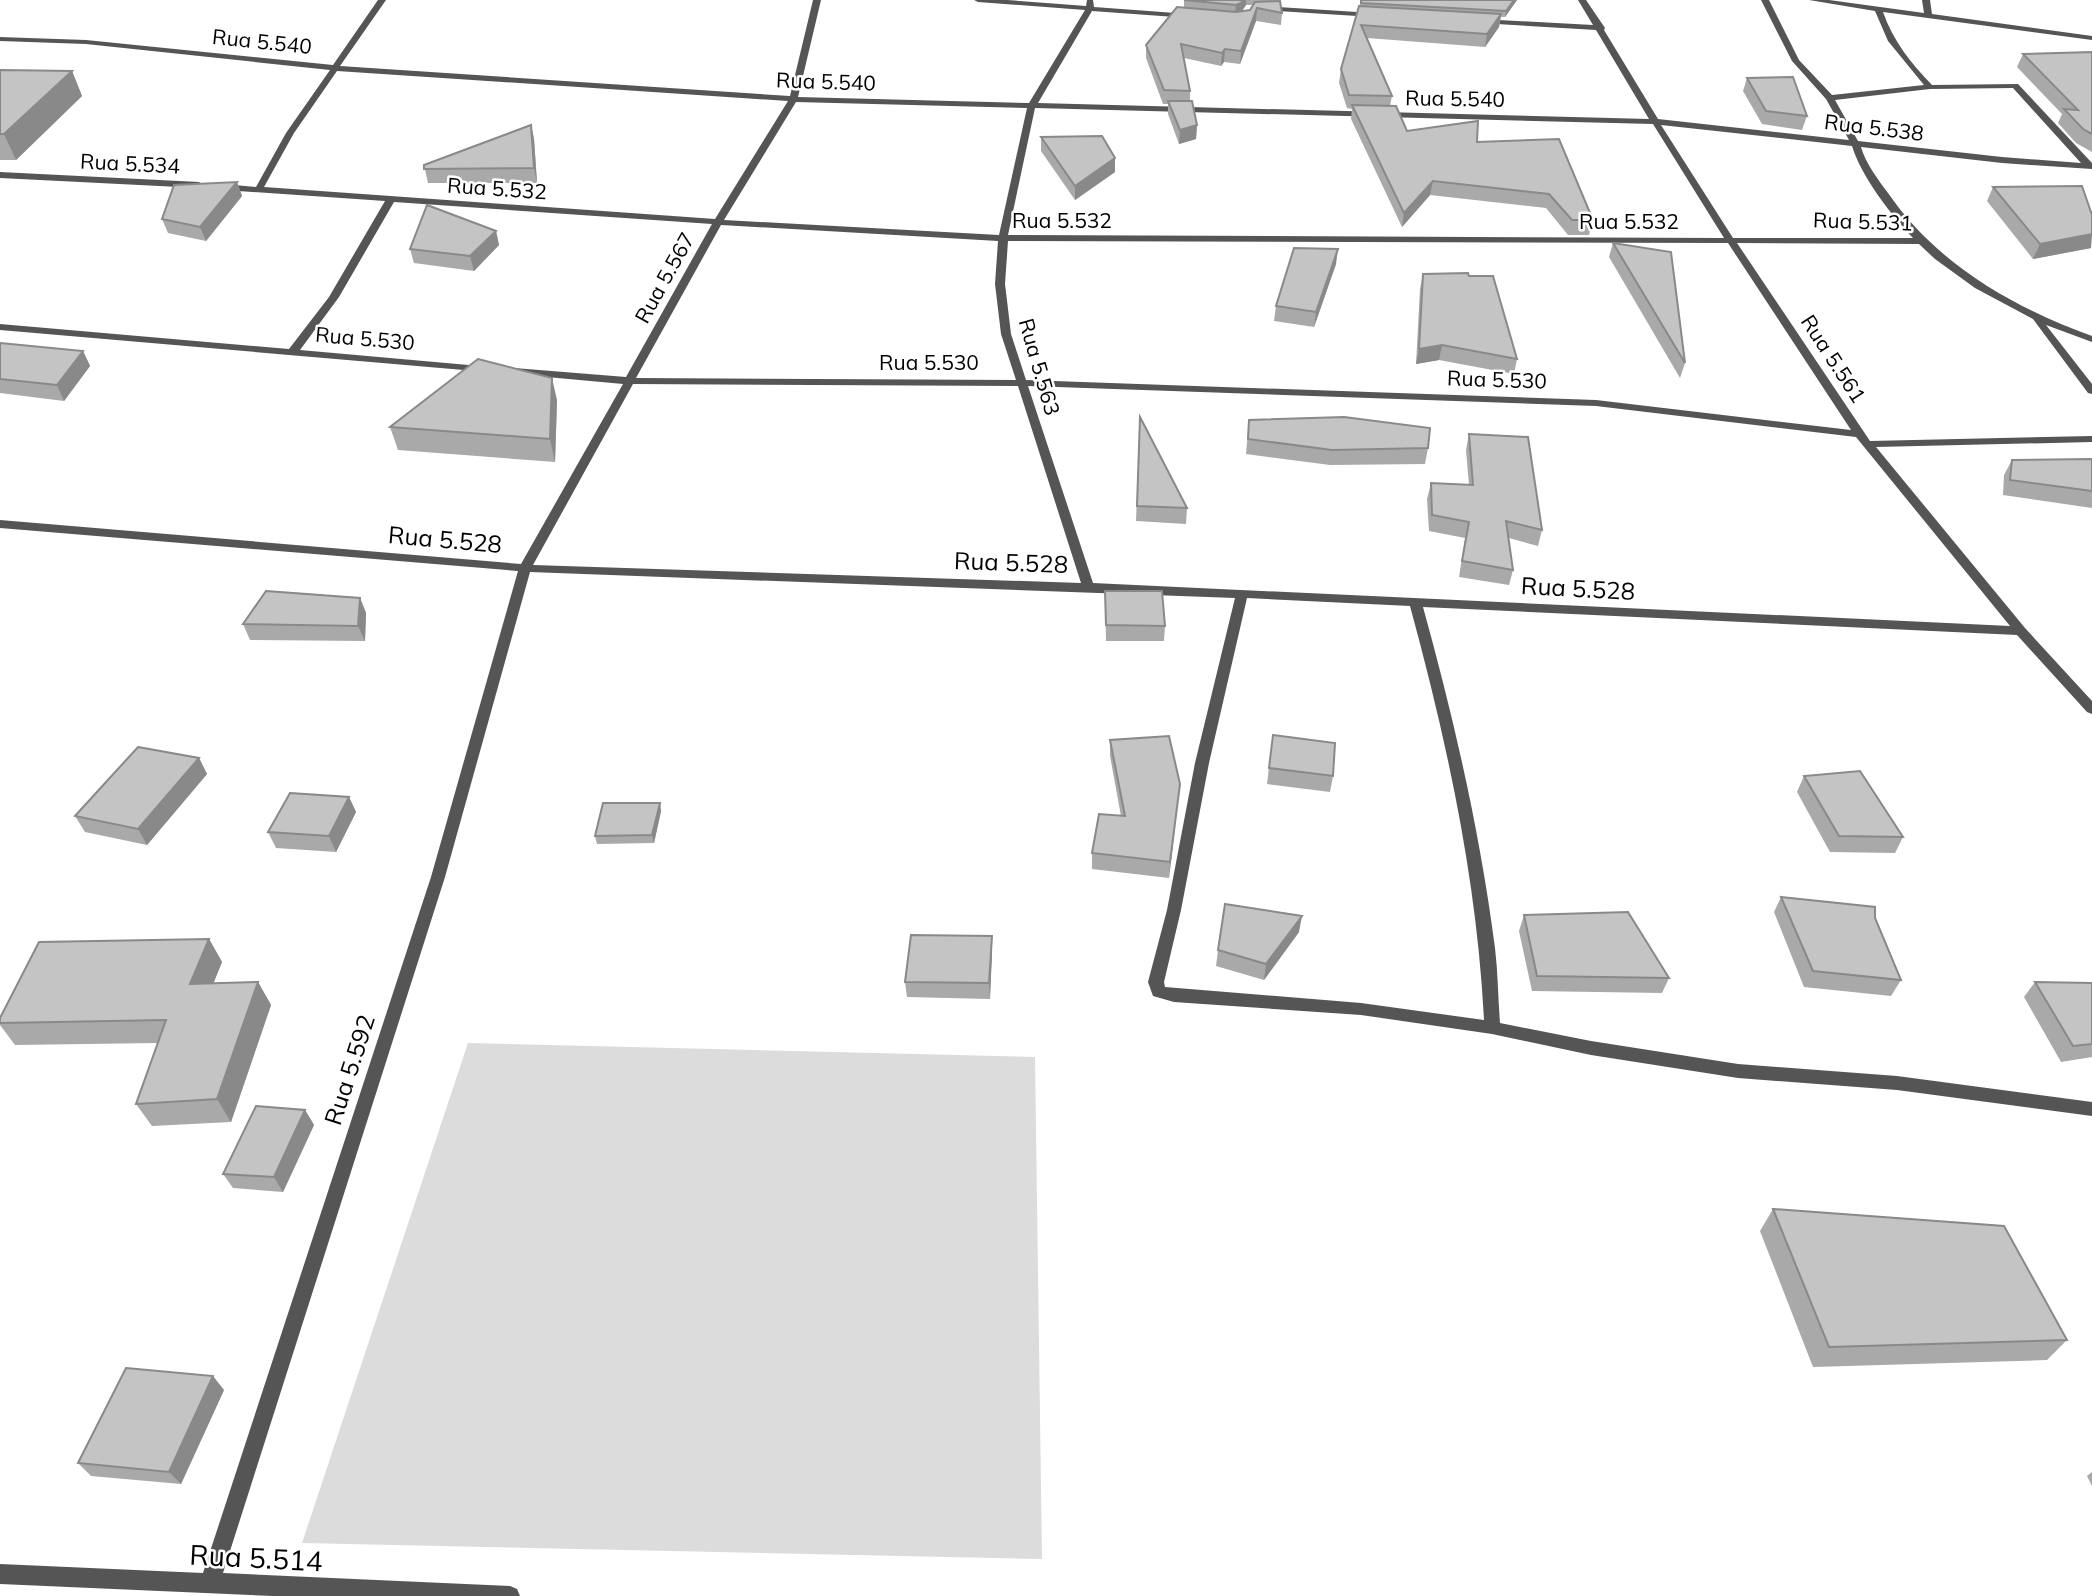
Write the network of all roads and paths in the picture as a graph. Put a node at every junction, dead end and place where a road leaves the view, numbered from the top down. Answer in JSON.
{"nodes":[{"id":1,"x":382,"y":0,"type":"edge"},
{"id":2,"x":817,"y":0,"type":"edge"},
{"id":3,"x":978,"y":0,"type":"edge"},
{"id":4,"x":1583,"y":0,"type":"edge"},
{"id":5,"x":1765,"y":0,"type":"edge"},
{"id":6,"x":1813,"y":0,"type":"edge"},
{"id":7,"x":1926,"y":0,"type":"edge"},
{"id":8,"x":1090,"y":4,"type":"edge"},
{"id":9,"x":1254,"y":8,"type":"edge"},
{"id":10,"x":1878,"y":8,"type":"junction"},
{"id":11,"x":1384,"y":15,"type":"edge"},
{"id":12,"x":1928,"y":15,"type":"junction"},
{"id":13,"x":1195,"y":16,"type":"edge"},
{"id":14,"x":1465,"y":20,"type":"edge"},
{"id":15,"x":1601,"y":28,"type":"junction"},
{"id":16,"x":2092,"y":37,"type":"edge"},
{"id":17,"x":0,"y":39,"type":"edge"},
{"id":18,"x":334,"y":68,"type":"junction"},
{"id":19,"x":1930,"y":87,"type":"junction"},
{"id":20,"x":1830,"y":98,"type":"junction"},
{"id":21,"x":793,"y":99,"type":"junction"},
{"id":22,"x":1031,"y":107,"type":"junction"},
{"id":23,"x":1653,"y":121,"type":"junction"},
{"id":24,"x":1855,"y":143,"type":"junction"},
{"id":25,"x":2090,"y":166,"type":"edge"},
{"id":26,"x":0,"y":175,"type":"edge"},
{"id":27,"x":204,"y":186,"type":"edge"},
{"id":28,"x":218,"y":187,"type":"edge"},
{"id":29,"x":259,"y":189,"type":"junction"},
{"id":30,"x":393,"y":198,"type":"junction"},
{"id":31,"x":718,"y":222,"type":"junction"},
{"id":32,"x":1003,"y":238,"type":"junction"},
{"id":33,"x":1732,"y":240,"type":"junction"},
{"id":34,"x":1920,"y":241,"type":"junction"},
{"id":35,"x":2036,"y":319,"type":"junction"},
{"id":36,"x":0,"y":327,"type":"edge"},
{"id":37,"x":2092,"y":339,"type":"edge"},
{"id":38,"x":292,"y":352,"type":"junction"},
{"id":39,"x":630,"y":381,"type":"junction"},
{"id":40,"x":1021,"y":383,"type":"junction"},
{"id":41,"x":2092,"y":391,"type":"edge"},
{"id":42,"x":1859,"y":434,"type":"junction"},
{"id":43,"x":2092,"y":439,"type":"edge"},
{"id":44,"x":1867,"y":444,"type":"junction"},
{"id":45,"x":0,"y":524,"type":"edge"},
{"id":46,"x":525,"y":568,"type":"junction"},
{"id":47,"x":1088,"y":587,"type":"junction"},
{"id":48,"x":1242,"y":594,"type":"junction"},
{"id":49,"x":1415,"y":602,"type":"junction"},
{"id":50,"x":2021,"y":631,"type":"junction"},
{"id":51,"x":2092,"y":709,"type":"edge"},
{"id":52,"x":1492,"y":1028,"type":"junction"},
{"id":53,"x":2092,"y":1108,"type":"edge"},
{"id":54,"x":0,"y":1574,"type":"edge"},
{"id":55,"x":209,"y":1584,"type":"junction"},
{"id":56,"x":510,"y":1596,"type":"edge"}],
"edges":[{"from":1,"to":18,"type":"street"},
{"from":2,"to":21,"type":"street","name":"Rua 5.567"},
{"from":3,"to":8,"type":"street"},
{"from":4,"to":15,"type":"street","name":"Rua 5.561"},
{"from":5,"to":20,"type":"street"},
{"from":6,"to":10,"type":"street"},
{"from":7,"to":12,"type":"street"},
{"from":8,"to":13,"type":"street"},
{"from":8,"to":22,"type":"street","name":"Rua 5.563"},
{"from":9,"to":11,"type":"street"},
{"from":10,"to":12,"type":"street"},
{"from":10,"to":19,"type":"street"},
{"from":12,"to":16,"type":"street"},
{"from":14,"to":15,"type":"street"},
{"from":15,"to":23,"type":"street","name":"Rua 5.561"},
{"from":17,"to":18,"type":"street","name":"Rua 5.540"},
{"from":18,"to":21,"type":"street","name":"Rua 5.540"},
{"from":18,"to":29,"type":"street"},
{"from":19,"to":20,"type":"street"},
{"from":19,"to":25,"type":"street"},
{"from":20,"to":24,"type":"street"},
{"from":21,"to":22,"type":"street","name":"Rua 5.540"},
{"from":21,"to":31,"type":"street","name":"Rua 5.567"},
{"from":22,"to":23,"type":"street","name":"Rua 5.540"},
{"from":22,"to":32,"type":"street","name":"Rua 5.563"},
{"from":23,"to":24,"type":"street","name":"Rua 5.538"},
{"from":23,"to":33,"type":"street","name":"Rua 5.561"},
{"from":24,"to":25,"type":"street","name":"Rua 5.538"},
{"from":24,"to":34,"type":"street"},
{"from":26,"to":27,"type":"street","name":"Rua 5.534"},
{"from":28,"to":29,"type":"street"},
{"from":29,"to":30,"type":"street","name":"Rua 5.532"},
{"from":30,"to":31,"type":"street","name":"Rua 5.532"},
{"from":30,"to":38,"type":"street"},
{"from":31,"to":32,"type":"street","name":"Rua 5.532"},
{"from":31,"to":39,"type":"street","name":"Rua 5.567"},
{"from":32,"to":33,"type":"street","name":"Rua 5.532"},
{"from":32,"to":40,"type":"street","name":"Rua 5.563"},
{"from":33,"to":34,"type":"street","name":"Rua 5.531"},
{"from":33,"to":42,"type":"street","name":"Rua 5.561"},
{"from":34,"to":35,"type":"street","name":"Rua 5.531"},
{"from":35,"to":37,"type":"street","name":"Rua 5.531"},
{"from":35,"to":41,"type":"street"},
{"from":36,"to":38,"type":"street","name":"Rua 5.530"},
{"from":38,"to":39,"type":"street","name":"Rua 5.530"},
{"from":39,"to":40,"type":"street","name":"Rua 5.530"},
{"from":39,"to":46,"type":"street","name":"Rua 5.567"},
{"from":40,"to":42,"type":"street","name":"Rua 5.530"},
{"from":40,"to":47,"type":"street","name":"Rua 5.563"},
{"from":42,"to":44,"type":"street","name":"Rua 5.561"},
{"from":43,"to":44,"type":"street"},
{"from":44,"to":50,"type":"street","name":"Rua 5.561"},
{"from":45,"to":46,"type":"street","name":"Rua 5.528"},
{"from":46,"to":47,"type":"street","name":"Rua 5.528"},
{"from":46,"to":55,"type":"street","name":"Rua 5.592"},
{"from":47,"to":48,"type":"street","name":"Rua 5.528"},
{"from":48,"to":49,"type":"street","name":"Rua 5.528"},
{"from":48,"to":52,"type":"street"},
{"from":49,"to":50,"type":"street","name":"Rua 5.528"},
{"from":49,"to":52,"type":"street"},
{"from":50,"to":51,"type":"street","name":"Rua 5.561"},
{"from":52,"to":53,"type":"street"},
{"from":54,"to":55,"type":"street","name":"Rua 5.514"},
{"from":55,"to":56,"type":"street","name":"Rua 5.514"}]}
